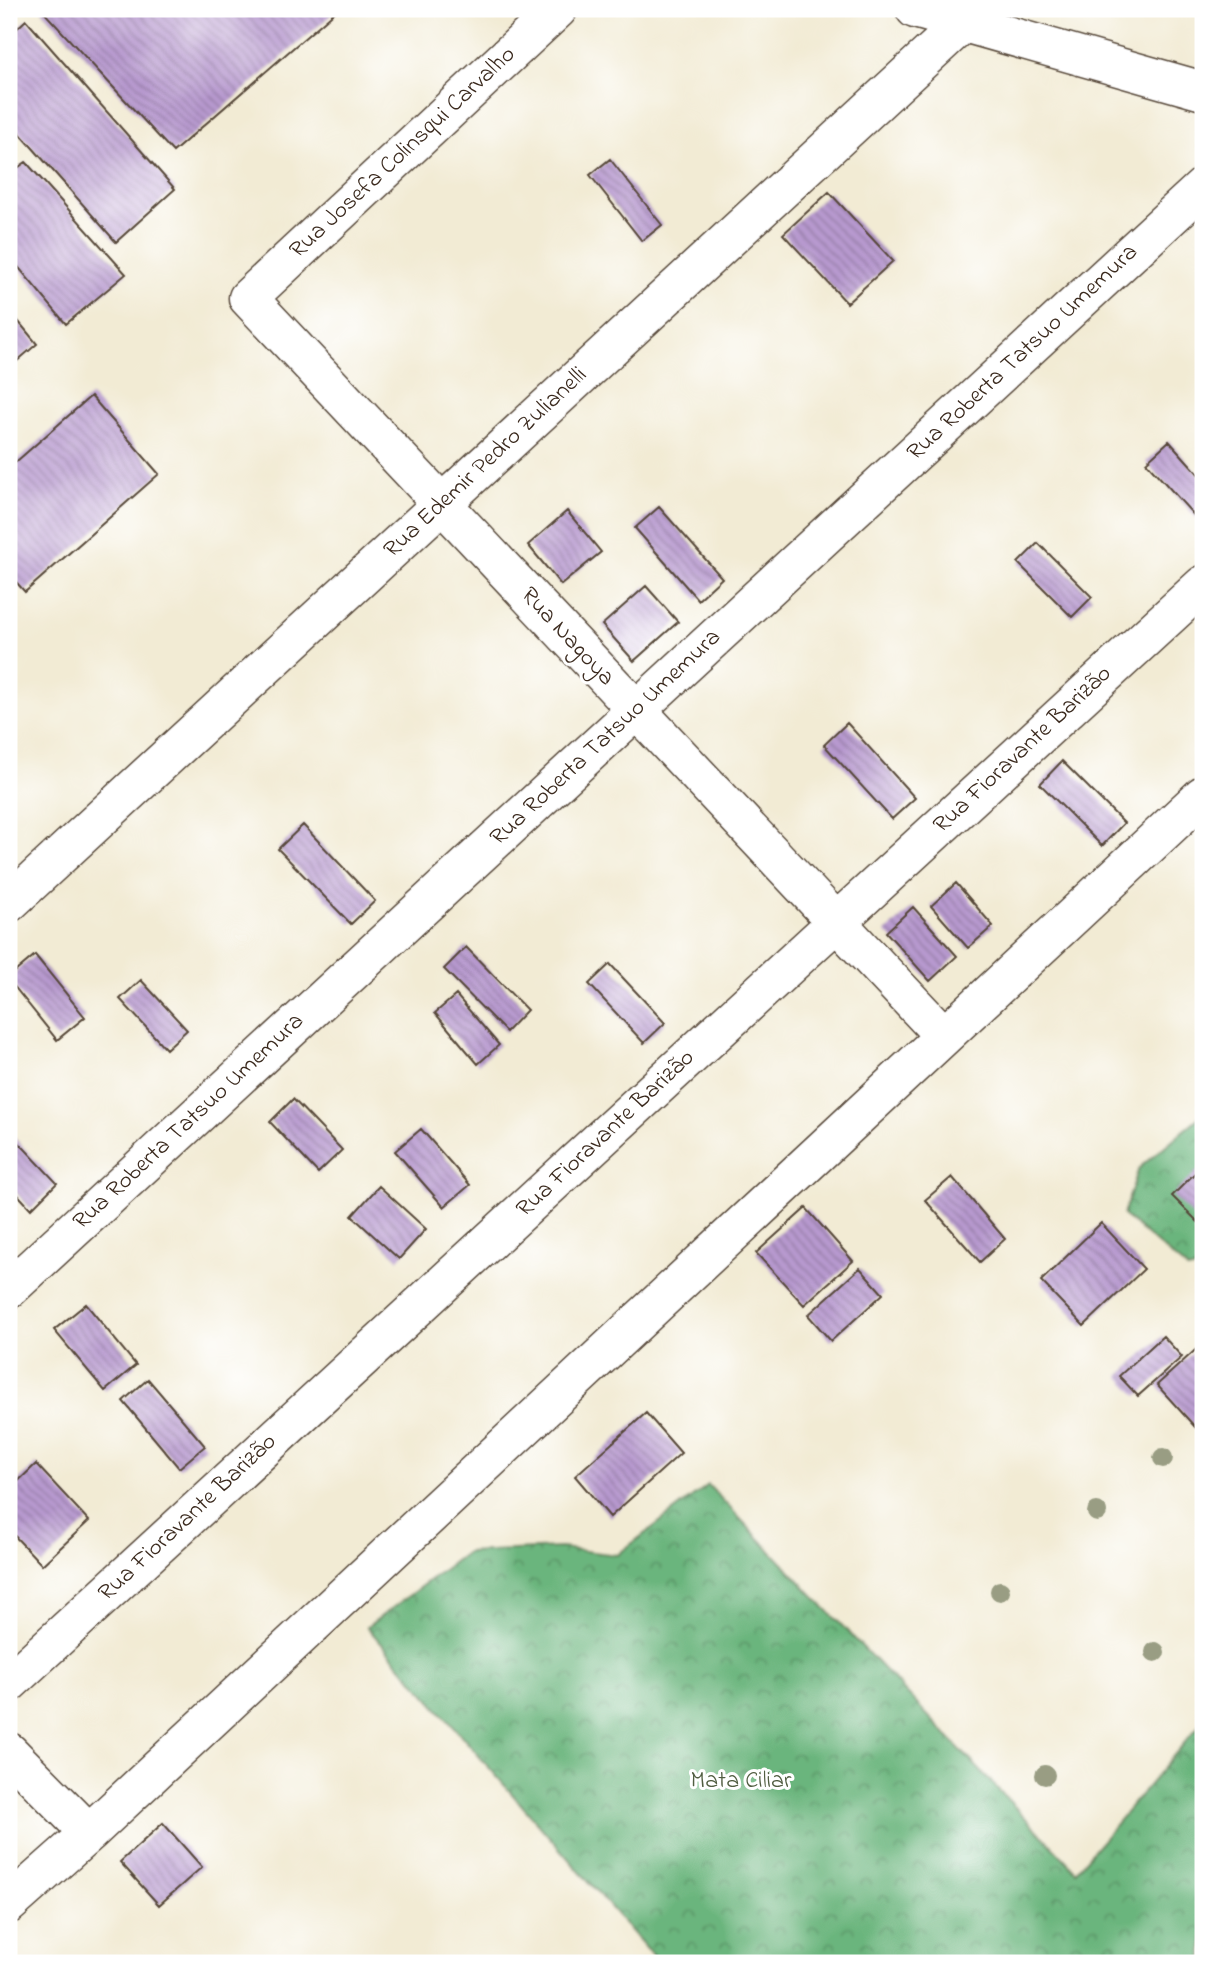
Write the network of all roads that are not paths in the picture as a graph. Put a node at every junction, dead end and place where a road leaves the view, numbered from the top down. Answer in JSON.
{"nodes":[{"id":1,"x":558,"y":9,"type":"edge"},
{"id":2,"x":915,"y":9,"type":"edge"},
{"id":3,"x":964,"y":23,"type":"junction"},
{"id":4,"x":1203,"y":91,"type":"edge"},
{"id":5,"x":1203,"y":187,"type":"edge"},
{"id":6,"x":248,"y":298,"type":"joint"},
{"id":7,"x":441,"y":504,"type":"junction"},
{"id":8,"x":1203,"y":585,"type":"edge"},
{"id":9,"x":636,"y":710,"type":"junction"},
{"id":10,"x":1203,"y":794,"type":"edge"},
{"id":11,"x":9,"y":903,"type":"edge"},
{"id":12,"x":837,"y":922,"type":"junction"},
{"id":13,"x":944,"y":1036,"type":"junction"},
{"id":14,"x":9,"y":1289,"type":"edge"},
{"id":15,"x":9,"y":1683,"type":"edge"},
{"id":16,"x":9,"y":1752,"type":"edge"},
{"id":17,"x":89,"y":1833,"type":"junction"},
{"id":18,"x":9,"y":1904,"type":"edge"}],
"edges":[{"from":1,"to":6,"type":"street","name":"Rua Josefa Colinsqui Carvalho"},
{"from":2,"to":3,"type":"street"},
{"from":3,"to":4,"type":"street"},
{"from":3,"to":7,"type":"street","name":"Rua Edemir Pedro Zulianelli"},
{"from":5,"to":9,"type":"street","name":"Rua Roberta Tatsuo Umemura"},
{"from":6,"to":7,"type":"street","name":"Rua Nagoya"},
{"from":7,"to":9,"type":"street","name":"Rua Nagoya"},
{"from":7,"to":11,"type":"street","name":"Rua Edemir Pedro Zulianelli"},
{"from":8,"to":12,"type":"street","name":"Rua Fioravante Barizão"},
{"from":9,"to":12,"type":"street","name":"Rua Nagoya"},
{"from":9,"to":14,"type":"street","name":"Rua Roberta Tatsuo Umemura"},
{"from":10,"to":13,"type":"street"},
{"from":12,"to":13,"type":"street","name":"Rua Nagoya"},
{"from":12,"to":15,"type":"street","name":"Rua Fioravante Barizão"},
{"from":13,"to":17,"type":"street"},
{"from":16,"to":17,"type":"street"},
{"from":17,"to":18,"type":"street"}]}
